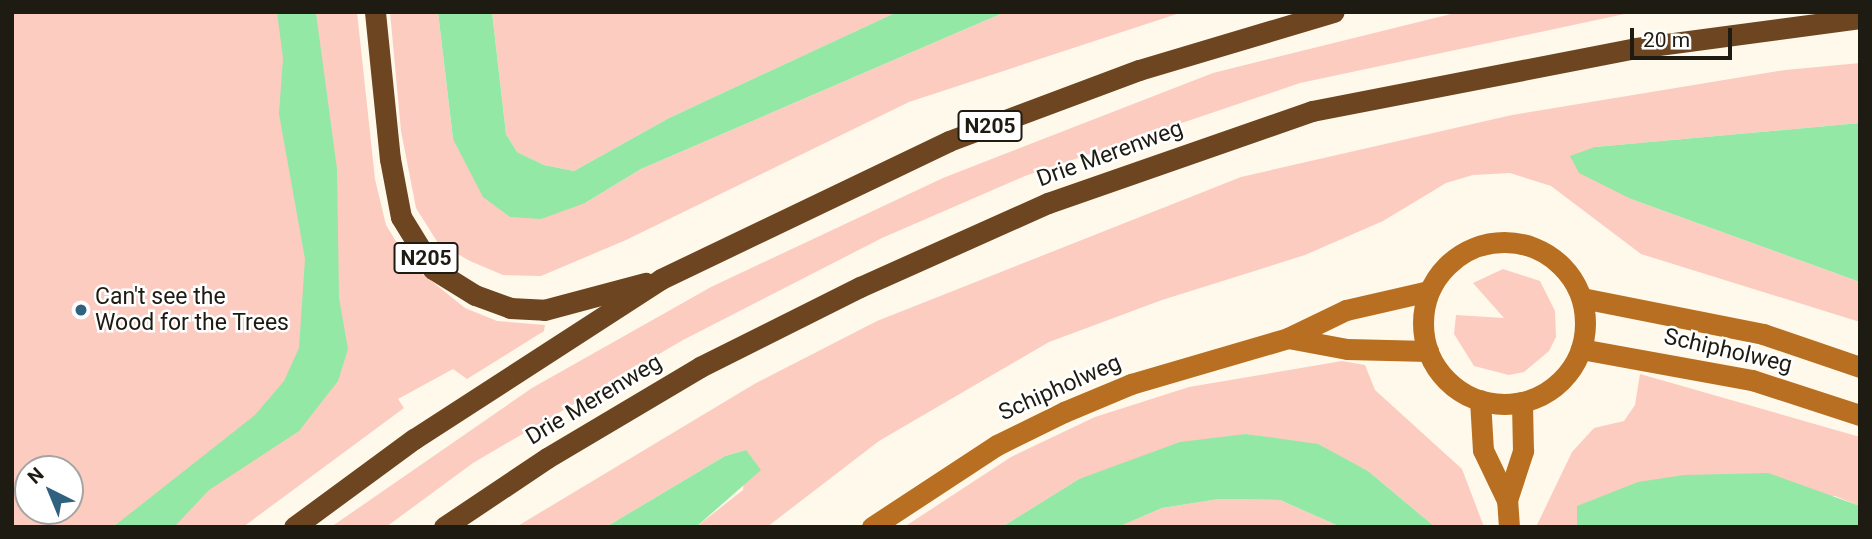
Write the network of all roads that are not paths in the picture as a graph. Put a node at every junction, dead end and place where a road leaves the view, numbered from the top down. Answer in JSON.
{"nodes":[{"id":1,"x":375,"y":12,"type":"edge"},
{"id":2,"x":1334,"y":12,"type":"edge"},
{"id":3,"x":1860,"y":18,"type":"edge"},
{"id":4,"x":661,"y":279,"type":"junction"},
{"id":5,"x":1429,"y":291,"type":"junction"},
{"id":6,"x":1582,"y":298,"type":"junction"},
{"id":7,"x":1288,"y":338,"type":"junction"},
{"id":8,"x":1581,"y":349,"type":"junction"},
{"id":9,"x":1428,"y":351,"type":"junction"},
{"id":10,"x":1860,"y":367,"type":"edge"},
{"id":11,"x":1480,"y":400,"type":"junction"},
{"id":12,"x":1522,"y":402,"type":"junction"},
{"id":13,"x":1860,"y":415,"type":"edge"},
{"id":14,"x":1507,"y":500,"type":"junction"},
{"id":15,"x":294,"y":527,"type":"edge"},
{"id":16,"x":444,"y":527,"type":"edge"},
{"id":17,"x":872,"y":527,"type":"edge"},
{"id":18,"x":1509,"y":527,"type":"edge"}],
"edges":[{"from":1,"to":4,"type":"highway","number":"N205"},
{"from":2,"to":4,"type":"highway","number":"N205"},
{"from":3,"to":16,"type":"highway","name":"Drie Merenweg"},
{"from":4,"to":15,"type":"highway","number":"N205"},
{"from":5,"to":6,"type":"main road"},
{"from":5,"to":7,"type":"main road","name":"Schipholweg"},
{"from":5,"to":9,"type":"main road"},
{"from":6,"to":8,"type":"main road"},
{"from":6,"to":10,"type":"main road","name":"Schipholweg"},
{"from":7,"to":9,"type":"main road","name":"Schipholweg"},
{"from":7,"to":17,"type":"main road","name":"Schipholweg"},
{"from":8,"to":12,"type":"main road"},
{"from":8,"to":13,"type":"main road","name":"Schipholweg"},
{"from":9,"to":11,"type":"main road"},
{"from":11,"to":12,"type":"main road"},
{"from":11,"to":14,"type":"main road"},
{"from":12,"to":14,"type":"main road"},
{"from":14,"to":18,"type":"main road"}]}
